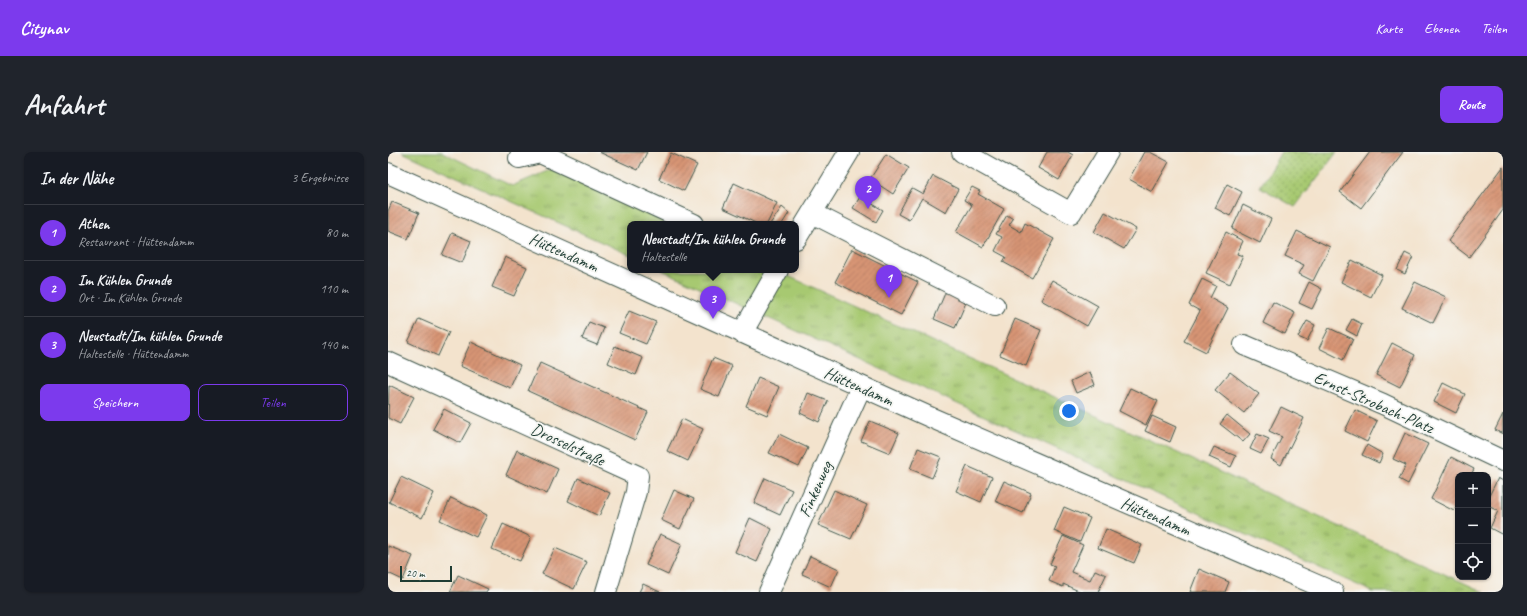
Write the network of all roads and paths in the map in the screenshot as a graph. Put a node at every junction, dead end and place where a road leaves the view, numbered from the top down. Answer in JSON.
{"nodes":[{"id":1,"x":849,"y":152,"type":"edge"},
{"id":2,"x":962,"y":152,"type":"edge"},
{"id":3,"x":1108,"y":152,"type":"edge"},
{"id":4,"x":519,"y":158,"type":"dead end"},
{"id":5,"x":388,"y":173,"type":"edge"},
{"id":6,"x":812,"y":213,"type":"junction"},
{"id":7,"x":687,"y":221,"type":"edge"},
{"id":8,"x":799,"y":234,"type":"edge"},
{"id":9,"x":776,"y":273,"type":"edge"},
{"id":10,"x":995,"y":306,"type":"dead end"},
{"id":11,"x":742,"y":332,"type":"junction"},
{"id":12,"x":1244,"y":345,"type":"dead end"},
{"id":13,"x":388,"y":362,"type":"edge"},
{"id":14,"x":861,"y":387,"type":"junction"},
{"id":15,"x":1503,"y":461,"type":"edge"},
{"id":16,"x":1301,"y":586,"type":"edge"},
{"id":17,"x":606,"y":592,"type":"edge"},
{"id":18,"x":769,"y":592,"type":"edge"},
{"id":19,"x":1333,"y":592,"type":"edge"}],
"edges":[{"from":1,"to":6,"type":"street"},
{"from":2,"to":3,"type":"street"},
{"from":4,"to":7,"type":"street"},
{"from":5,"to":11,"type":"street","name":"Hüttendamm"},
{"from":6,"to":8,"type":"street"},
{"from":6,"to":10,"type":"street"},
{"from":9,"to":11,"type":"street"},
{"from":11,"to":14,"type":"street","name":"Hüttendamm"},
{"from":12,"to":15,"type":"street","name":"Ernst-Strobach-Platz"},
{"from":13,"to":17,"type":"street","name":"Drosselstraße"},
{"from":14,"to":16,"type":"street","name":"Hüttendamm"},
{"from":14,"to":18,"type":"street","name":"Finkenweg"},
{"from":16,"to":19,"type":"street","name":"Hüttendamm"}]}
